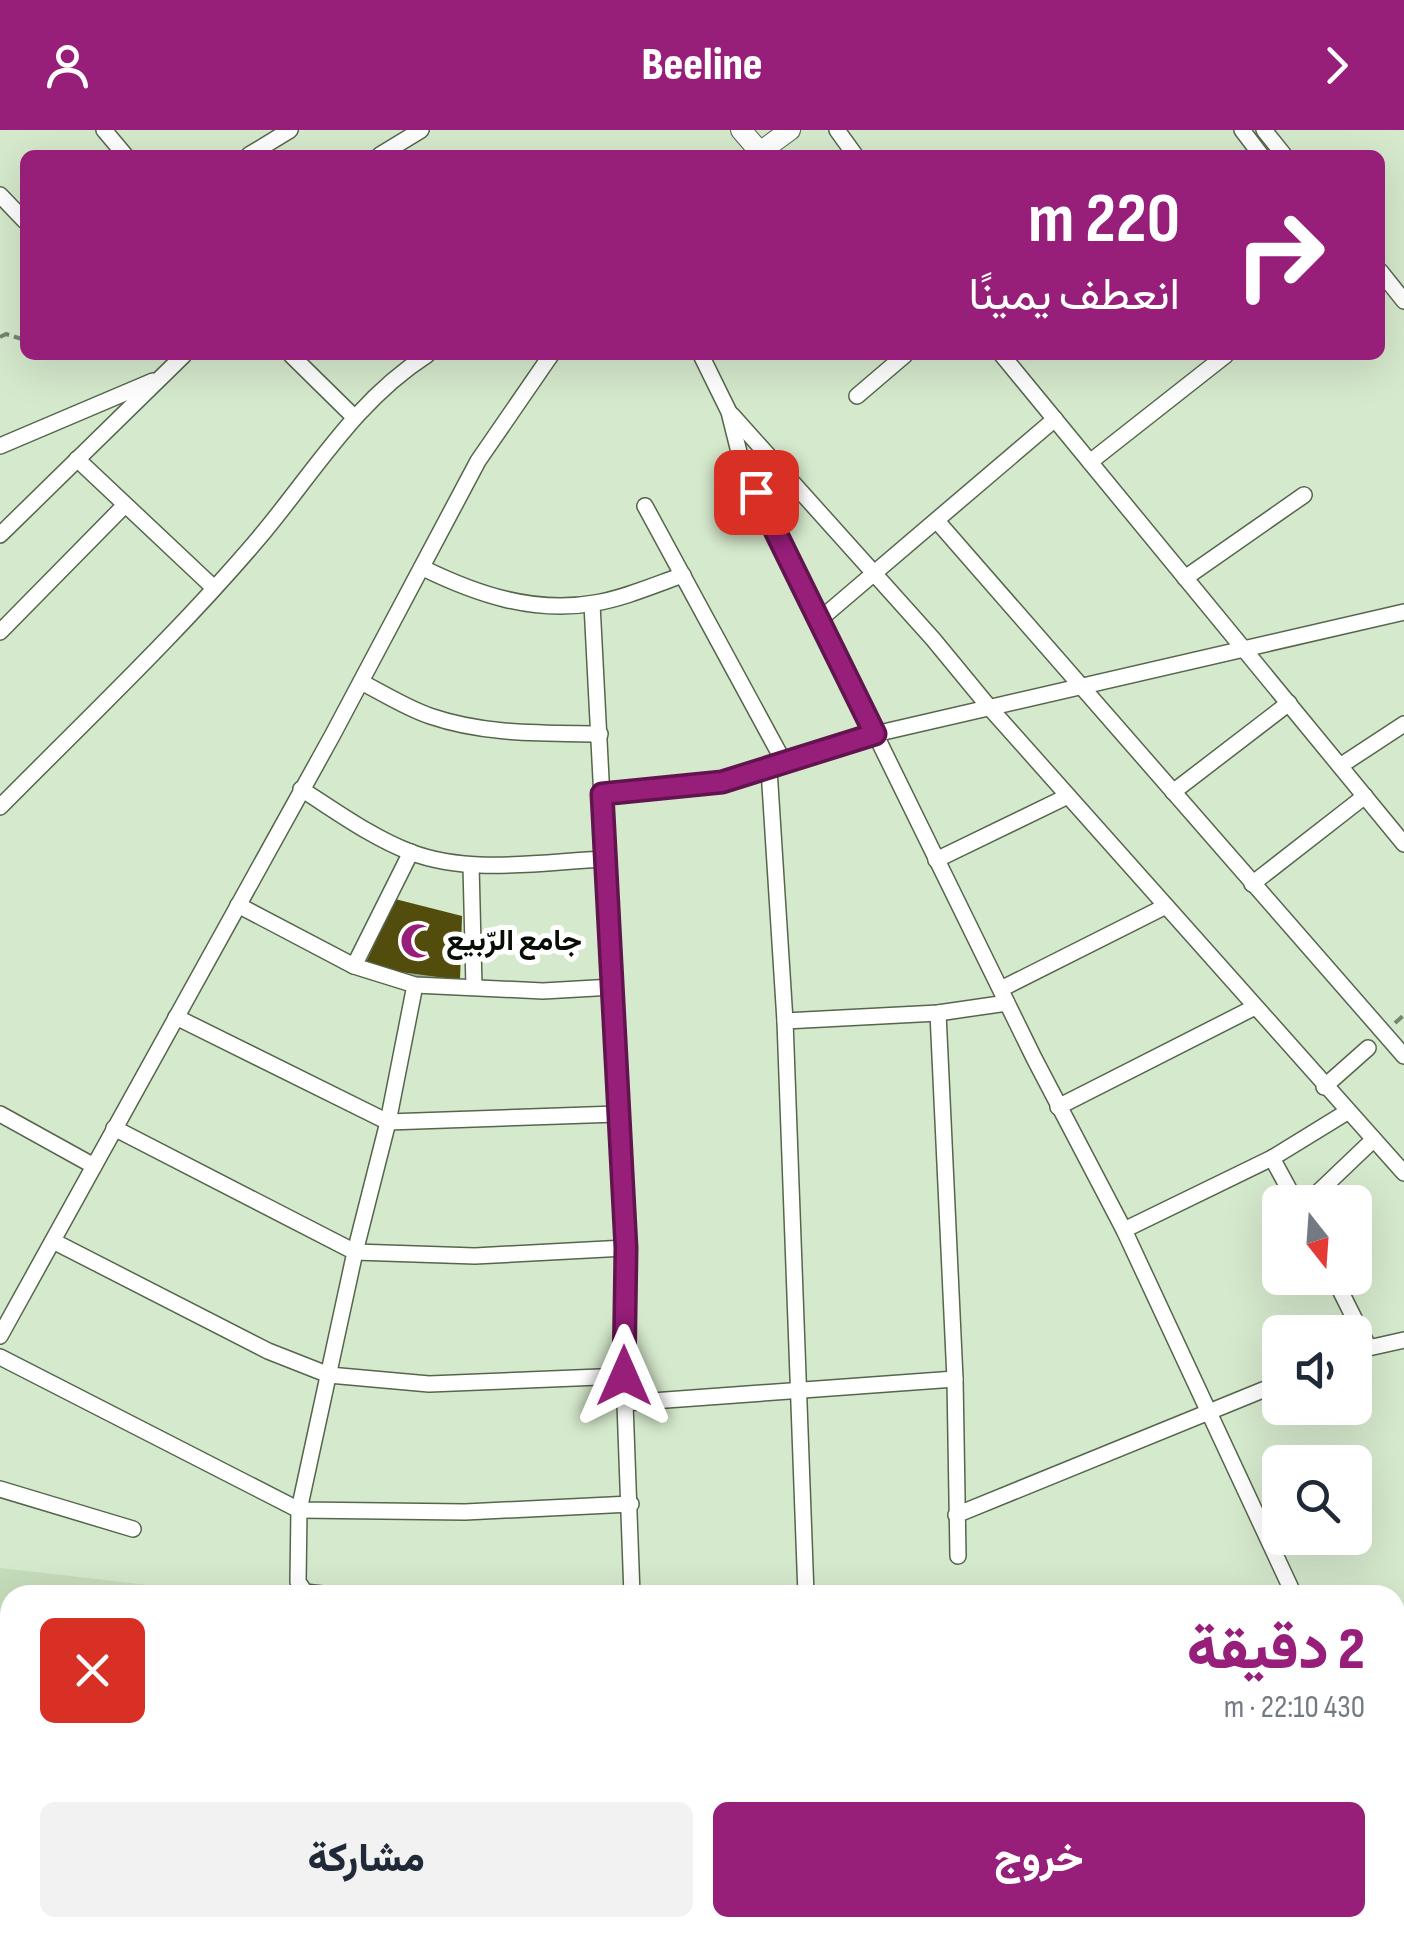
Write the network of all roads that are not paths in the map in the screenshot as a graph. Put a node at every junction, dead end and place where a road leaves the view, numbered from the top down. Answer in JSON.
{"nodes":[{"id":1,"x":104,"y":130,"type":"edge"},
{"id":2,"x":290,"y":130,"type":"edge"},
{"id":3,"x":421,"y":130,"type":"edge"},
{"id":4,"x":790,"y":130,"type":"edge"},
{"id":5,"x":1242,"y":130,"type":"edge"},
{"id":6,"x":1264,"y":130,"type":"edge"},
{"id":7,"x":121,"y":150,"type":"edge"},
{"id":8,"x":257,"y":150,"type":"edge"},
{"id":9,"x":388,"y":150,"type":"edge"},
{"id":10,"x":762,"y":150,"type":"edge"},
{"id":11,"x":1257,"y":150,"type":"edge"},
{"id":12,"x":1280,"y":150,"type":"edge"},
{"id":13,"x":0,"y":195,"type":"edge"},
{"id":14,"x":20,"y":217,"type":"edge"},
{"id":15,"x":1385,"y":278,"type":"edge"},
{"id":16,"x":1404,"y":301,"type":"edge"},
{"id":17,"x":179,"y":360,"type":"edge"},
{"id":18,"x":296,"y":360,"type":"edge"},
{"id":19,"x":420,"y":360,"type":"edge"},
{"id":20,"x":543,"y":360,"type":"edge"},
{"id":21,"x":703,"y":360,"type":"edge"},
{"id":22,"x":899,"y":360,"type":"edge"},
{"id":23,"x":1006,"y":360,"type":"edge"},
{"id":24,"x":1220,"y":360,"type":"edge"},
{"id":25,"x":162,"y":377,"type":"junction"},
{"id":26,"x":857,"y":396,"type":"dead end"},
{"id":27,"x":729,"y":412,"type":"junction"},
{"id":28,"x":353,"y":416,"type":"junction"},
{"id":29,"x":1055,"y":418,"type":"junction"},
{"id":30,"x":0,"y":446,"type":"edge"},
{"id":31,"x":78,"y":459,"type":"junction"},
{"id":32,"x":1090,"y":462,"type":"junction"},
{"id":33,"x":1304,"y":495,"type":"dead end"},
{"id":34,"x":124,"y":506,"type":"junction"},
{"id":35,"x":646,"y":506,"type":"dead end"},
{"id":36,"x":937,"y":521,"type":"junction"},
{"id":37,"x":0,"y":535,"type":"edge"},
{"id":38,"x":423,"y":568,"type":"junction"},
{"id":39,"x":873,"y":573,"type":"junction"},
{"id":40,"x":683,"y":575,"type":"junction"},
{"id":41,"x":1186,"y":578,"type":"junction"},
{"id":42,"x":214,"y":588,"type":"junction"},
{"id":43,"x":592,"y":604,"type":"junction"},
{"id":44,"x":1404,"y":612,"type":"edge"},
{"id":45,"x":818,"y":622,"type":"junction"},
{"id":46,"x":0,"y":632,"type":"edge"},
{"id":47,"x":1244,"y":649,"type":"junction"},
{"id":48,"x":360,"y":682,"type":"junction"},
{"id":49,"x":1078,"y":685,"type":"junction"},
{"id":50,"x":1289,"y":704,"type":"junction"},
{"id":51,"x":989,"y":706,"type":"junction"},
{"id":52,"x":1404,"y":724,"type":"edge"},
{"id":53,"x":600,"y":734,"type":"junction"},
{"id":54,"x":875,"y":734,"type":"junction"},
{"id":55,"x":1340,"y":766,"type":"junction"},
{"id":56,"x":777,"y":767,"type":"junction"},
{"id":57,"x":302,"y":789,"type":"junction"},
{"id":58,"x":1173,"y":792,"type":"junction"},
{"id":59,"x":602,"y":794,"type":"junction"},
{"id":60,"x":1068,"y":796,"type":"junction"},
{"id":61,"x":1365,"y":796,"type":"junction"},
{"id":62,"x":0,"y":807,"type":"edge"},
{"id":63,"x":1404,"y":844,"type":"edge"},
{"id":64,"x":411,"y":852,"type":"junction"},
{"id":65,"x":604,"y":859,"type":"junction"},
{"id":66,"x":936,"y":860,"type":"junction"},
{"id":67,"x":472,"y":865,"type":"junction"},
{"id":68,"x":1252,"y":884,"type":"junction"},
{"id":69,"x":238,"y":905,"type":"junction"},
{"id":70,"x":1166,"y":906,"type":"junction"},
{"id":71,"x":354,"y":966,"type":"junction"},
{"id":72,"x":415,"y":985,"type":"junction"},
{"id":73,"x":474,"y":987,"type":"junction"},
{"id":74,"x":613,"y":987,"type":"junction"},
{"id":75,"x":1004,"y":996,"type":"junction"},
{"id":76,"x":1255,"y":1007,"type":"junction"},
{"id":77,"x":938,"y":1013,"type":"junction"},
{"id":78,"x":176,"y":1017,"type":"junction"},
{"id":79,"x":785,"y":1021,"type":"junction"},
{"id":80,"x":1368,"y":1048,"type":"dead end"},
{"id":81,"x":1404,"y":1056,"type":"edge"},
{"id":82,"x":1324,"y":1087,"type":"junction"},
{"id":83,"x":1058,"y":1107,"type":"junction"},
{"id":84,"x":1347,"y":1112,"type":"junction"},
{"id":85,"x":0,"y":1114,"type":"edge"},
{"id":86,"x":617,"y":1114,"type":"junction"},
{"id":87,"x":388,"y":1122,"type":"junction"},
{"id":88,"x":114,"y":1128,"type":"junction"},
{"id":89,"x":1372,"y":1140,"type":"junction"},
{"id":90,"x":1272,"y":1158,"type":"junction"},
{"id":91,"x":94,"y":1166,"type":"junction"},
{"id":92,"x":1404,"y":1173,"type":"edge"},
{"id":93,"x":1287,"y":1185,"type":"edge"},
{"id":94,"x":1326,"y":1185,"type":"edge"},
{"id":95,"x":1124,"y":1230,"type":"junction"},
{"id":96,"x":53,"y":1240,"type":"junction"},
{"id":97,"x":626,"y":1248,"type":"junction"},
{"id":98,"x":356,"y":1252,"type":"junction"},
{"id":99,"x":0,"y":1336,"type":"edge"},
{"id":100,"x":1404,"y":1340,"type":"edge"},
{"id":101,"x":1372,"y":1347,"type":"edge"},
{"id":102,"x":0,"y":1357,"type":"edge"},
{"id":103,"x":329,"y":1375,"type":"junction"},
{"id":104,"x":624,"y":1376,"type":"junction"},
{"id":105,"x":955,"y":1379,"type":"junction"},
{"id":106,"x":1262,"y":1390,"type":"edge"},
{"id":107,"x":800,"y":1391,"type":"junction"},
{"id":108,"x":625,"y":1403,"type":"junction"},
{"id":109,"x":1208,"y":1412,"type":"junction"},
{"id":110,"x":0,"y":1489,"type":"edge"},
{"id":111,"x":631,"y":1504,"type":"junction"},
{"id":112,"x":299,"y":1510,"type":"junction"},
{"id":113,"x":956,"y":1516,"type":"junction"},
{"id":114,"x":134,"y":1528,"type":"dead end"},
{"id":115,"x":958,"y":1556,"type":"dead end"},
{"id":116,"x":300,"y":1585,"type":"edge"},
{"id":117,"x":632,"y":1585,"type":"edge"},
{"id":118,"x":806,"y":1585,"type":"edge"},
{"id":119,"x":1289,"y":1585,"type":"edge"}],
"edges":[{"from":1,"to":7,"type":"street"},
{"from":2,"to":8,"type":"street"},
{"from":3,"to":9,"type":"street"},
{"from":4,"to":10,"type":"street"},
{"from":5,"to":11,"type":"street"},
{"from":6,"to":12,"type":"street"},
{"from":13,"to":14,"type":"street"},
{"from":15,"to":16,"type":"street"},
{"from":17,"to":25,"type":"street"},
{"from":18,"to":28,"type":"street"},
{"from":19,"to":28,"type":"street"},
{"from":20,"to":38,"type":"street"},
{"from":21,"to":27,"type":"street"},
{"from":22,"to":26,"type":"street"},
{"from":23,"to":29,"type":"street"},
{"from":24,"to":32,"type":"street"},
{"from":25,"to":30,"type":"street"},
{"from":25,"to":31,"type":"street"},
{"from":27,"to":39,"type":"street"},
{"from":27,"to":45,"type":"street"},
{"from":28,"to":42,"type":"street"},
{"from":29,"to":32,"type":"street"},
{"from":29,"to":36,"type":"street"},
{"from":31,"to":34,"type":"street"},
{"from":31,"to":37,"type":"street"},
{"from":32,"to":41,"type":"street"},
{"from":33,"to":41,"type":"street"},
{"from":34,"to":42,"type":"street"},
{"from":34,"to":46,"type":"street"},
{"from":35,"to":40,"type":"street"},
{"from":36,"to":39,"type":"street"},
{"from":36,"to":49,"type":"street"},
{"from":38,"to":43,"type":"street"},
{"from":38,"to":48,"type":"street"},
{"from":39,"to":45,"type":"street"},
{"from":39,"to":51,"type":"street"},
{"from":40,"to":43,"type":"street"},
{"from":40,"to":56,"type":"street"},
{"from":41,"to":47,"type":"street"},
{"from":42,"to":62,"type":"street"},
{"from":43,"to":53,"type":"street"},
{"from":44,"to":47,"type":"street"},
{"from":45,"to":54,"type":"street"},
{"from":47,"to":49,"type":"street"},
{"from":47,"to":50,"type":"street"},
{"from":48,"to":53,"type":"street"},
{"from":48,"to":57,"type":"street"},
{"from":49,"to":51,"type":"street"},
{"from":49,"to":58,"type":"street"},
{"from":50,"to":55,"type":"street"},
{"from":50,"to":58,"type":"street"},
{"from":51,"to":54,"type":"street"},
{"from":51,"to":60,"type":"street"},
{"from":52,"to":55,"type":"street"},
{"from":53,"to":59,"type":"street"},
{"from":54,"to":56,"type":"street"},
{"from":54,"to":66,"type":"street"},
{"from":55,"to":61,"type":"street"},
{"from":56,"to":59,"type":"street"},
{"from":56,"to":79,"type":"street"},
{"from":57,"to":64,"type":"street"},
{"from":57,"to":69,"type":"street"},
{"from":58,"to":68,"type":"street"},
{"from":59,"to":65,"type":"street"},
{"from":60,"to":66,"type":"street"},
{"from":60,"to":70,"type":"street"},
{"from":61,"to":63,"type":"street"},
{"from":61,"to":68,"type":"street"},
{"from":64,"to":67,"type":"street"},
{"from":64,"to":71,"type":"street"},
{"from":65,"to":67,"type":"street"},
{"from":65,"to":74,"type":"street"},
{"from":66,"to":75,"type":"street"},
{"from":67,"to":73,"type":"street"},
{"from":68,"to":81,"type":"street"},
{"from":69,"to":71,"type":"street"},
{"from":69,"to":78,"type":"street"},
{"from":70,"to":75,"type":"street"},
{"from":70,"to":76,"type":"street"},
{"from":71,"to":72,"type":"street"},
{"from":72,"to":73,"type":"street"},
{"from":72,"to":87,"type":"street"},
{"from":73,"to":74,"type":"street"},
{"from":74,"to":86,"type":"street"},
{"from":75,"to":77,"type":"street"},
{"from":75,"to":83,"type":"street"},
{"from":76,"to":82,"type":"street"},
{"from":76,"to":83,"type":"street"},
{"from":77,"to":79,"type":"street"},
{"from":77,"to":105,"type":"street"},
{"from":78,"to":87,"type":"street"},
{"from":78,"to":88,"type":"street"},
{"from":79,"to":107,"type":"street"},
{"from":80,"to":82,"type":"street"},
{"from":82,"to":84,"type":"street"},
{"from":83,"to":95,"type":"street"},
{"from":84,"to":89,"type":"street"},
{"from":84,"to":90,"type":"street"},
{"from":85,"to":91,"type":"street"},
{"from":86,"to":87,"type":"street"},
{"from":86,"to":97,"type":"street"},
{"from":87,"to":98,"type":"street"},
{"from":88,"to":91,"type":"street"},
{"from":88,"to":98,"type":"street"},
{"from":89,"to":92,"type":"street"},
{"from":89,"to":94,"type":"street"},
{"from":90,"to":93,"type":"street"},
{"from":90,"to":95,"type":"street"},
{"from":91,"to":96,"type":"street"},
{"from":95,"to":109,"type":"street"},
{"from":96,"to":99,"type":"street"},
{"from":96,"to":103,"type":"street"},
{"from":97,"to":98,"type":"street"},
{"from":97,"to":104,"type":"street"},
{"from":98,"to":103,"type":"street"},
{"from":100,"to":101,"type":"street"},
{"from":102,"to":112,"type":"street"},
{"from":103,"to":104,"type":"street"},
{"from":103,"to":112,"type":"street"},
{"from":104,"to":108,"type":"street"},
{"from":105,"to":107,"type":"street"},
{"from":105,"to":113,"type":"street"},
{"from":106,"to":109,"type":"street"},
{"from":107,"to":108,"type":"street"},
{"from":107,"to":118,"type":"street"},
{"from":108,"to":111,"type":"street"},
{"from":109,"to":113,"type":"street"},
{"from":109,"to":119,"type":"street"},
{"from":110,"to":114,"type":"street"},
{"from":111,"to":112,"type":"street"},
{"from":111,"to":117,"type":"street"},
{"from":112,"to":116,"type":"street"},
{"from":113,"to":115,"type":"street"}]}
